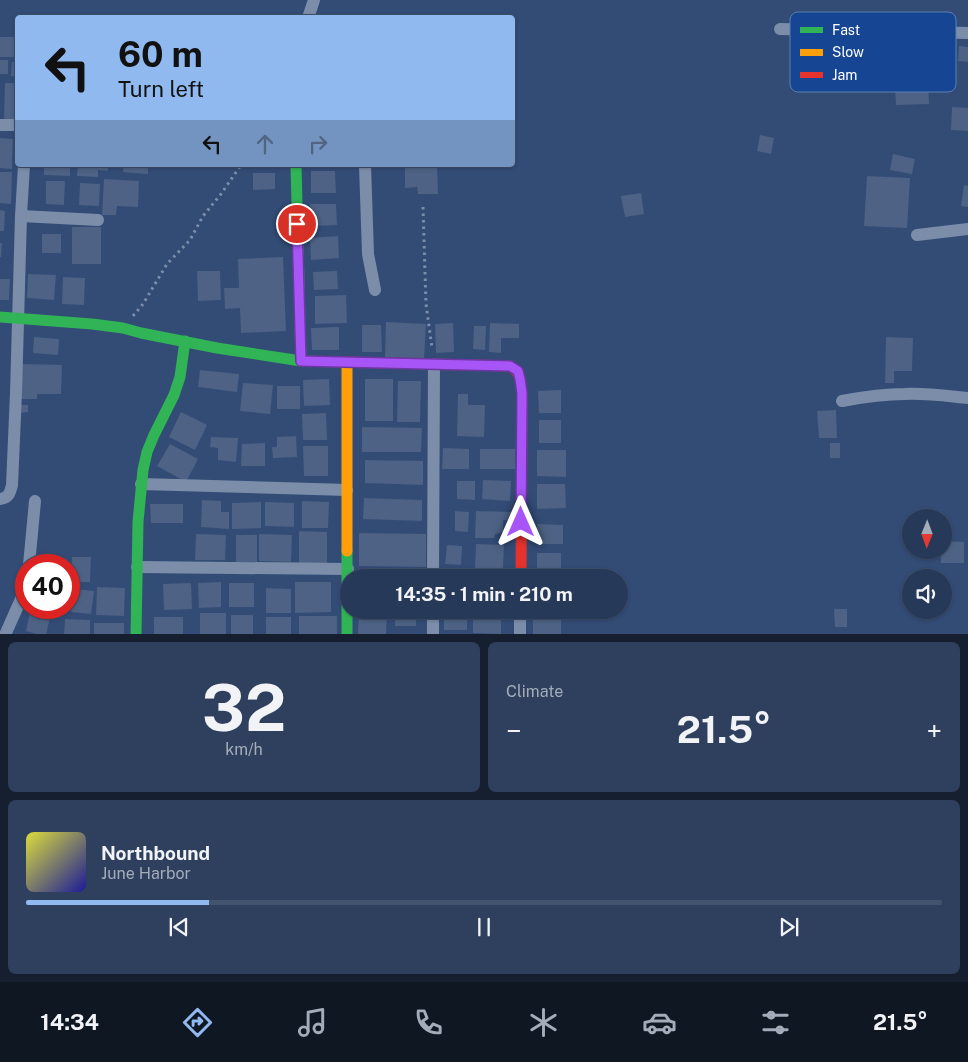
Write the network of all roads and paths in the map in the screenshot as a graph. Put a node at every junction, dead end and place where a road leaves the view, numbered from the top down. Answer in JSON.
{"nodes":[{"id":1,"x":314,"y":0,"type":"edge"},
{"id":2,"x":309,"y":15,"type":"edge"},
{"id":3,"x":780,"y":29,"type":"dead end"},
{"id":4,"x":790,"y":29,"type":"edge"},
{"id":5,"x":0,"y":125,"type":"edge"},
{"id":6,"x":15,"y":126,"type":"edge"},
{"id":7,"x":24,"y":167,"type":"edge"},
{"id":8,"x":240,"y":167,"type":"edge"},
{"id":9,"x":296,"y":167,"type":"edge"},
{"id":10,"x":365,"y":167,"type":"edge"},
{"id":11,"x":422,"y":207,"type":"dead end"},
{"id":12,"x":21,"y":216,"type":"junction"},
{"id":13,"x":98,"y":220,"type":"dead end"},
{"id":14,"x":968,"y":229,"type":"edge"},
{"id":15,"x":917,"y":235,"type":"dead end"},
{"id":16,"x":375,"y":290,"type":"dead end"},
{"id":17,"x":0,"y":317,"type":"edge"},
{"id":18,"x":18,"y":318,"type":"junction"},
{"id":19,"x":123,"y":328,"type":"junction"},
{"id":20,"x":185,"y":341,"type":"junction"},
{"id":21,"x":301,"y":361,"type":"junction"},
{"id":22,"x":347,"y":362,"type":"junction"},
{"id":23,"x":434,"y":364,"type":"junction"},
{"id":24,"x":968,"y":398,"type":"edge"},
{"id":25,"x":842,"y":401,"type":"dead end"},
{"id":26,"x":141,"y":484,"type":"junction"},
{"id":27,"x":347,"y":490,"type":"junction"},
{"id":28,"x":0,"y":499,"type":"edge"},
{"id":29,"x":35,"y":501,"type":"dead end"},
{"id":30,"x":30,"y":554,"type":"edge"},
{"id":31,"x":137,"y":567,"type":"junction"},
{"id":32,"x":348,"y":569,"type":"joint"},
{"id":33,"x":433,"y":569,"type":"edge"},
{"id":34,"x":521,"y":569,"type":"edge"},
{"id":35,"x":15,"y":613,"type":"edge"},
{"id":36,"x":347,"y":619,"type":"edge"},
{"id":37,"x":433,"y":619,"type":"edge"},
{"id":38,"x":520,"y":619,"type":"edge"},
{"id":39,"x":6,"y":634,"type":"edge"},
{"id":40,"x":136,"y":634,"type":"edge"},
{"id":41,"x":347,"y":634,"type":"edge"},
{"id":42,"x":433,"y":634,"type":"edge"},
{"id":43,"x":520,"y":634,"type":"edge"}],
"edges":[{"from":1,"to":2,"type":"street"},
{"from":3,"to":4,"type":"street"},
{"from":5,"to":6,"type":"street"},
{"from":7,"to":12,"type":"street"},
{"from":8,"to":19,"type":"path"},
{"from":9,"to":21,"type":"street"},
{"from":10,"to":16,"type":"street"},
{"from":11,"to":23,"type":"path"},
{"from":12,"to":13,"type":"street"},
{"from":12,"to":18,"type":"street"},
{"from":14,"to":15,"type":"street"},
{"from":17,"to":18,"type":"street"},
{"from":18,"to":19,"type":"street"},
{"from":18,"to":28,"type":"street"},
{"from":19,"to":20,"type":"street"},
{"from":20,"to":21,"type":"street"},
{"from":20,"to":26,"type":"street"},
{"from":21,"to":22,"type":"street"},
{"from":22,"to":23,"type":"street"},
{"from":22,"to":27,"type":"street"},
{"from":23,"to":33,"type":"street"},
{"from":23,"to":34,"type":"street"},
{"from":24,"to":25,"type":"street"},
{"from":26,"to":27,"type":"street"},
{"from":26,"to":31,"type":"street"},
{"from":27,"to":32,"type":"street"},
{"from":29,"to":30,"type":"street"},
{"from":31,"to":32,"type":"street"},
{"from":31,"to":40,"type":"street"},
{"from":35,"to":39,"type":"street"},
{"from":36,"to":41,"type":"street"},
{"from":37,"to":42,"type":"street"},
{"from":38,"to":43,"type":"street"}]}
